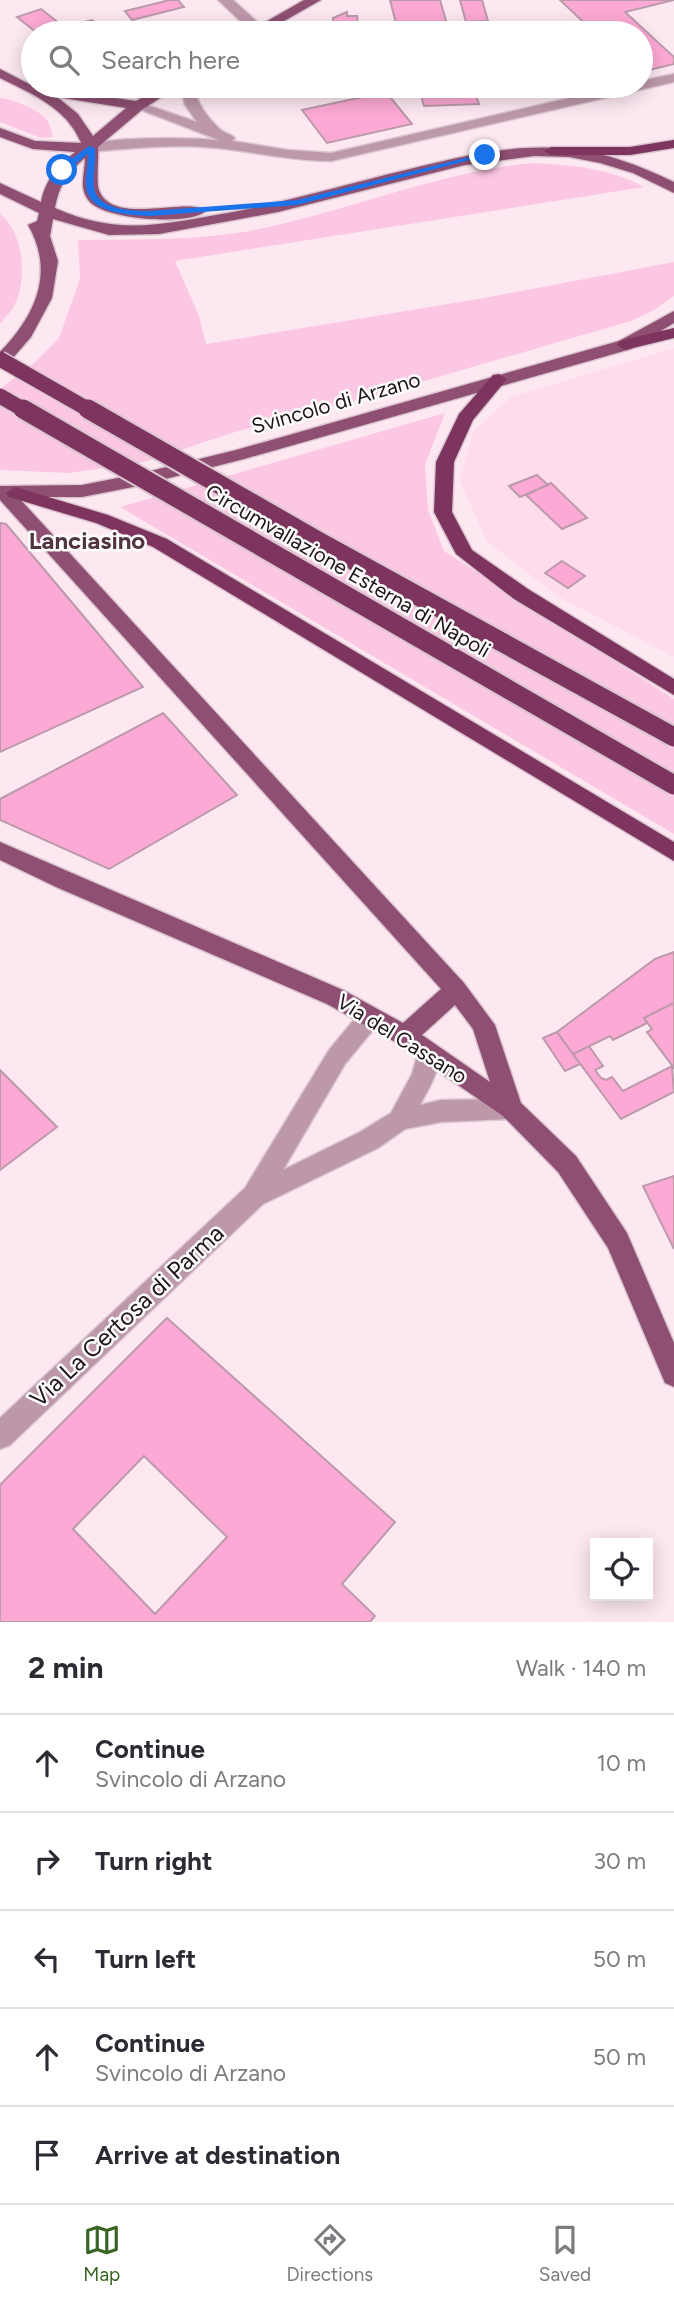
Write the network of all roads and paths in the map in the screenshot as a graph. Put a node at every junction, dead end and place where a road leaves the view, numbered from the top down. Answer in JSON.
{"nodes":[{"id":1,"x":225,"y":0,"type":"edge"},
{"id":2,"x":314,"y":0,"type":"edge"},
{"id":3,"x":245,"y":21,"type":"edge"},
{"id":4,"x":276,"y":21,"type":"edge"},
{"id":5,"x":0,"y":73,"type":"edge"},
{"id":6,"x":674,"y":78,"type":"edge"},
{"id":7,"x":653,"y":83,"type":"edge"},
{"id":8,"x":0,"y":84,"type":"edge"},
{"id":9,"x":21,"y":84,"type":"edge"},
{"id":10,"x":21,"y":86,"type":"edge"},
{"id":11,"x":44,"y":98,"type":"edge"},
{"id":12,"x":91,"y":98,"type":"edge"},
{"id":13,"x":152,"y":98,"type":"edge"},
{"id":14,"x":190,"y":98,"type":"edge"},
{"id":15,"x":587,"y":98,"type":"edge"},
{"id":16,"x":138,"y":106,"type":"junction"},
{"id":17,"x":0,"y":132,"type":"edge"},
{"id":18,"x":224,"y":136,"type":"junction"},
{"id":19,"x":674,"y":144,"type":"edge"},
{"id":20,"x":91,"y":148,"type":"junction"},
{"id":21,"x":256,"y":150,"type":"junction"},
{"id":22,"x":551,"y":151,"type":"junction"},
{"id":23,"x":674,"y":188,"type":"edge"},
{"id":24,"x":0,"y":189,"type":"edge"},
{"id":25,"x":297,"y":203,"type":"junction"},
{"id":26,"x":48,"y":211,"type":"junction"},
{"id":27,"x":43,"y":234,"type":"junction"},
{"id":28,"x":674,"y":316,"type":"edge"},
{"id":29,"x":674,"y":333,"type":"edge"},
{"id":30,"x":625,"y":345,"type":"junction"},
{"id":31,"x":0,"y":361,"type":"edge"},
{"id":32,"x":499,"y":379,"type":"junction"},
{"id":33,"x":0,"y":396,"type":"edge"},
{"id":34,"x":6,"y":492,"type":"edge"},
{"id":35,"x":674,"y":688,"type":"edge"},
{"id":36,"x":674,"y":737,"type":"edge"},
{"id":37,"x":674,"y":785,"type":"edge"},
{"id":38,"x":0,"y":850,"type":"edge"},
{"id":39,"x":674,"y":852,"type":"edge"},
{"id":40,"x":456,"y":990,"type":"junction"},
{"id":41,"x":370,"y":1017,"type":"junction"},
{"id":42,"x":405,"y":1036,"type":"junction"},
{"id":43,"x":428,"y":1052,"type":"junction"},
{"id":44,"x":511,"y":1109,"type":"junction"},
{"id":45,"x":399,"y":1120,"type":"junction"},
{"id":46,"x":254,"y":1196,"type":"junction"},
{"id":47,"x":674,"y":1374,"type":"edge"},
{"id":48,"x":0,"y":1436,"type":"edge"}],
"edges":[{"from":1,"to":3,"type":"street"},
{"from":2,"to":4,"type":"main road"},
{"from":5,"to":9,"type":"main road"},
{"from":6,"to":7,"type":"street"},
{"from":8,"to":10,"type":"main road"},
{"from":11,"to":20,"type":"main road"},
{"from":12,"to":16,"type":"main road"},
{"from":13,"to":16,"type":"main road"},
{"from":14,"to":18,"type":"street"},
{"from":15,"to":21,"type":"street"},
{"from":16,"to":18,"type":"street"},
{"from":16,"to":20,"type":"main road"},
{"from":17,"to":20,"type":"main road"},
{"from":18,"to":21,"type":"street"},
{"from":19,"to":22,"type":"highway"},
{"from":20,"to":21,"type":"street"},
{"from":20,"to":25,"type":"main road"},
{"from":20,"to":26,"type":"main road"},
{"from":22,"to":23,"type":"main road"},
{"from":22,"to":25,"type":"main road"},
{"from":24,"to":26,"type":"main road"},
{"from":24,"to":27,"type":"main road"},
{"from":25,"to":26,"type":"main road"},
{"from":26,"to":27,"type":"main road"},
{"from":27,"to":31,"type":"main road"},
{"from":28,"to":30,"type":"main road","name":"Svincolo di Arzano"},
{"from":29,"to":30,"type":"highway"},
{"from":30,"to":32,"type":"main road","name":"Svincolo di Arzano"},
{"from":31,"to":36,"type":"highway","name":"Circumvallazione Esterna di Napoli","bridge":true},
{"from":32,"to":34,"type":"main road","name":"Svincolo di Arzano"},
{"from":32,"to":35,"type":"highway"},
{"from":33,"to":37,"type":"highway","name":"Circumvallazione Esterna di Napoli","bridge":true},
{"from":34,"to":39,"type":"highway"},
{"from":34,"to":40,"type":"main road"},
{"from":38,"to":41,"type":"main road","name":"Via del Cassano"},
{"from":40,"to":42,"type":"main road"},
{"from":40,"to":44,"type":"main road"},
{"from":41,"to":42,"type":"main road","name":"Via del Cassano"},
{"from":41,"to":46,"type":"street","name":"Via La Certosa di Parma"},
{"from":42,"to":43,"type":"main road","name":"Via del Cassano"},
{"from":43,"to":44,"type":"main road","name":"Via del Cassano"},
{"from":43,"to":45,"type":"street","name":"Via La Certosa di Parma"},
{"from":44,"to":45,"type":"street","name":"Via La Certosa di Parma"},
{"from":44,"to":47,"type":"main road","name":"Via del Cassano"},
{"from":45,"to":46,"type":"street","name":"Via La Certosa di Parma"},
{"from":46,"to":48,"type":"street","name":"Via La Certosa di Parma"}]}
